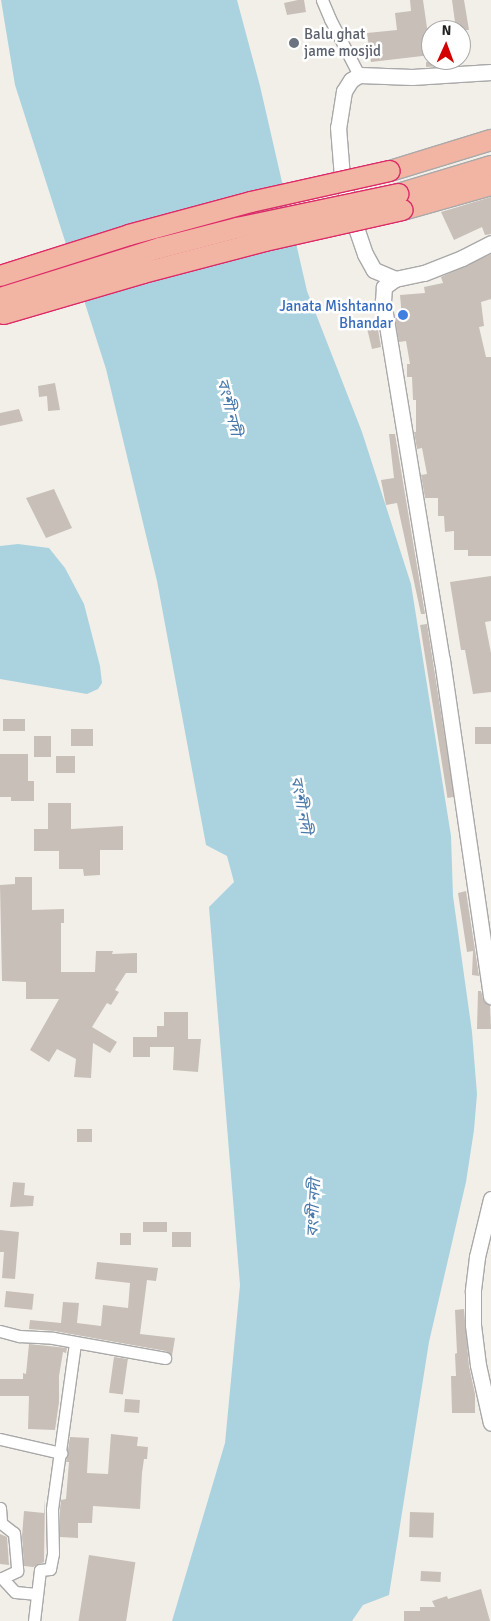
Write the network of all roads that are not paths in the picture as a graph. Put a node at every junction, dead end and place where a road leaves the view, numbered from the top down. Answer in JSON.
{"nodes":[{"id":1,"x":322,"y":0,"type":"edge"},
{"id":2,"x":491,"y":72,"type":"edge"},
{"id":3,"x":360,"y":75,"type":"junction"},
{"id":4,"x":491,"y":140,"type":"edge"},
{"id":5,"x":491,"y":166,"type":"edge"},
{"id":6,"x":491,"y":185,"type":"edge"},
{"id":7,"x":400,"y":202,"type":"junction"},
{"id":8,"x":491,"y":243,"type":"edge"},
{"id":9,"x":0,"y":276,"type":"edge"},
{"id":10,"x":395,"y":279,"type":"junction"},
{"id":11,"x":1,"y":309,"type":"edge"},
{"id":12,"x":491,"y":996,"type":"edge"},
{"id":13,"x":491,"y":1199,"type":"edge"},
{"id":14,"x":0,"y":1331,"type":"edge"},
{"id":15,"x":75,"y":1343,"type":"junction"},
{"id":16,"x":165,"y":1358,"type":"dead end"},
{"id":17,"x":491,"y":1423,"type":"edge"},
{"id":18,"x":0,"y":1439,"type":"edge"},
{"id":19,"x":61,"y":1453,"type":"junction"},
{"id":20,"x":0,"y":1508,"type":"edge"},
{"id":21,"x":1,"y":1578,"type":"edge"},
{"id":22,"x":37,"y":1594,"type":"junction"},
{"id":23,"x":34,"y":1621,"type":"edge"}],
"edges":[{"from":1,"to":3,"type":"street"},
{"from":2,"to":3,"type":"street"},
{"from":3,"to":10,"type":"street"},
{"from":4,"to":9,"type":"highway","bridge":true},
{"from":5,"to":7,"type":"highway"},
{"from":6,"to":7,"type":"highway"},
{"from":7,"to":11,"type":"highway","bridge":true},
{"from":8,"to":10,"type":"street"},
{"from":10,"to":12,"type":"street"},
{"from":13,"to":17,"type":"street"},
{"from":14,"to":15,"type":"street"},
{"from":15,"to":16,"type":"street"},
{"from":15,"to":19,"type":"street"},
{"from":18,"to":19,"type":"street"},
{"from":19,"to":22,"type":"street"},
{"from":20,"to":21,"type":"street"},
{"from":21,"to":22,"type":"street"},
{"from":22,"to":23,"type":"street"}]}
